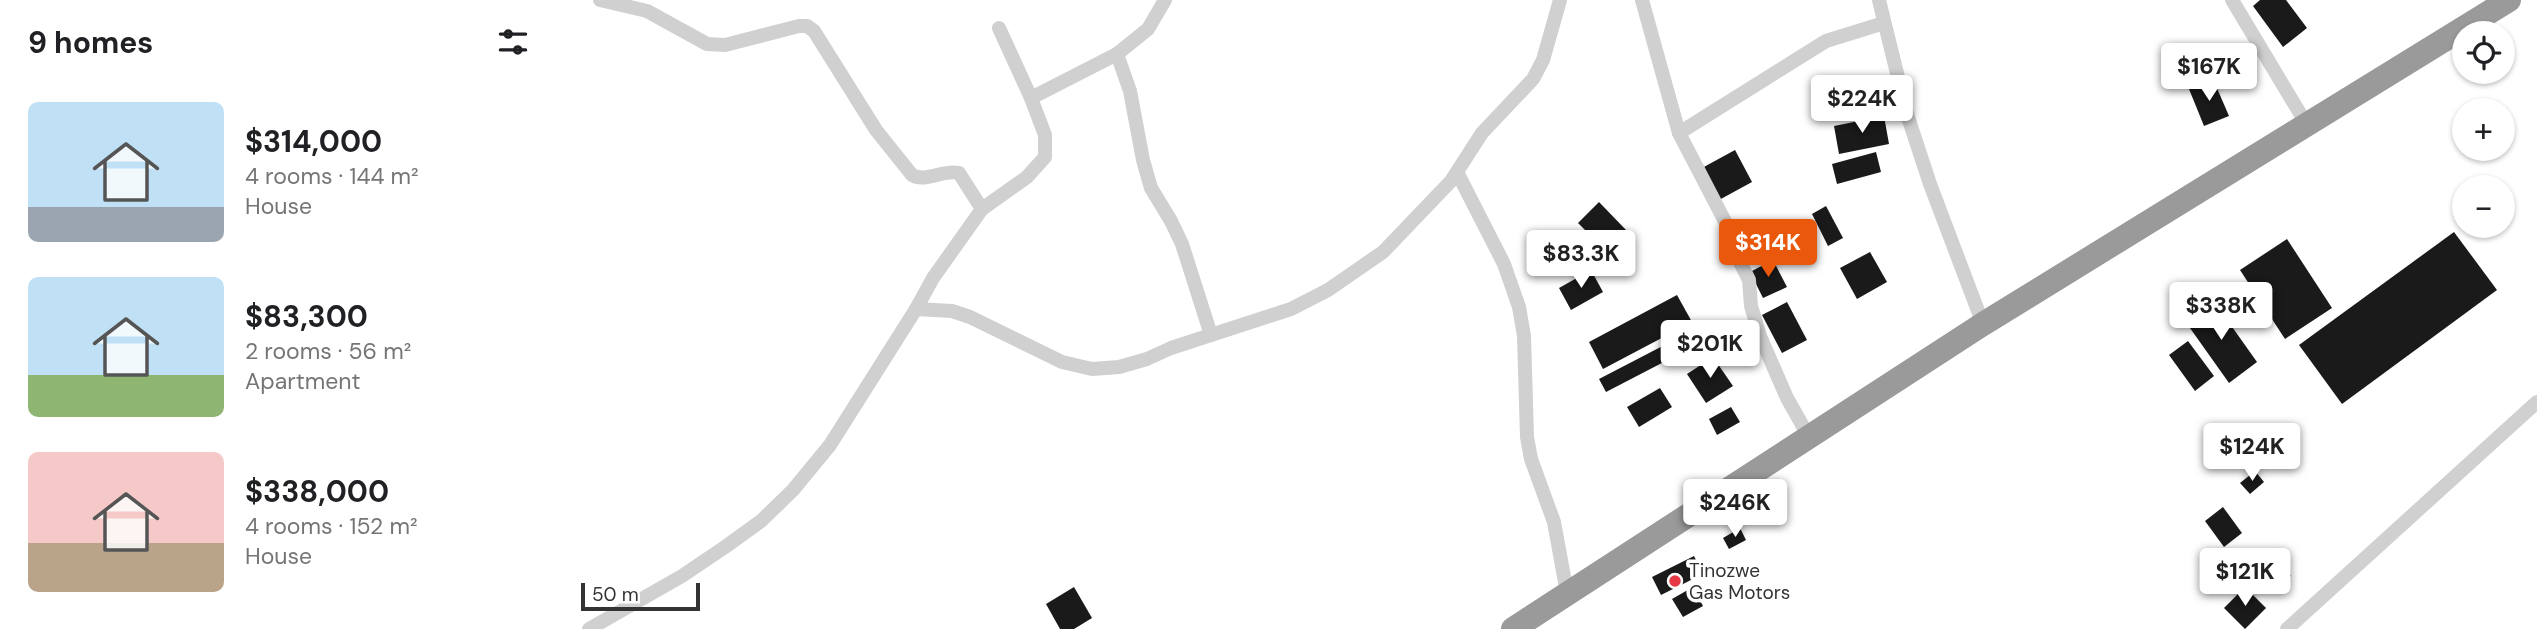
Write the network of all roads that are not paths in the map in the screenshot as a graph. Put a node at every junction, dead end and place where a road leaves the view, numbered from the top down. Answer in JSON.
{"nodes":[{"id":1,"x":600,"y":0,"type":"edge"},
{"id":2,"x":1165,"y":0,"type":"edge"},
{"id":3,"x":1560,"y":0,"type":"edge"},
{"id":4,"x":1642,"y":0,"type":"edge"},
{"id":5,"x":1879,"y":0,"type":"edge"},
{"id":6,"x":2232,"y":0,"type":"edge"},
{"id":7,"x":2509,"y":0,"type":"edge"},
{"id":8,"x":1884,"y":23,"type":"junction"},
{"id":9,"x":999,"y":28,"type":"dead end"},
{"id":10,"x":1117,"y":54,"type":"junction"},
{"id":11,"x":1031,"y":98,"type":"junction"},
{"id":12,"x":2307,"y":125,"type":"junction"},
{"id":13,"x":1679,"y":133,"type":"junction"},
{"id":14,"x":1457,"y":172,"type":"junction"},
{"id":15,"x":982,"y":209,"type":"junction"},
{"id":16,"x":916,"y":309,"type":"junction"},
{"id":17,"x":1983,"y":324,"type":"junction"},
{"id":18,"x":1211,"y":335,"type":"junction"},
{"id":19,"x":2537,"y":402,"type":"edge"},
{"id":20,"x":1809,"y":437,"type":"junction"},
{"id":21,"x":1567,"y":593,"type":"junction"},
{"id":22,"x":589,"y":629,"type":"edge"},
{"id":23,"x":1513,"y":629,"type":"edge"},
{"id":24,"x":2287,"y":629,"type":"edge"}],
"edges":[{"from":1,"to":15,"type":"street"},
{"from":2,"to":10,"type":"street"},
{"from":3,"to":14,"type":"street"},
{"from":4,"to":13,"type":"street"},
{"from":5,"to":8,"type":"street"},
{"from":6,"to":12,"type":"street"},
{"from":7,"to":12,"type":"highway"},
{"from":8,"to":13,"type":"street"},
{"from":8,"to":17,"type":"street"},
{"from":9,"to":11,"type":"street"},
{"from":10,"to":11,"type":"street"},
{"from":10,"to":18,"type":"street"},
{"from":11,"to":15,"type":"street"},
{"from":12,"to":17,"type":"highway"},
{"from":13,"to":20,"type":"street"},
{"from":14,"to":18,"type":"street"},
{"from":14,"to":21,"type":"street"},
{"from":15,"to":16,"type":"street"},
{"from":16,"to":18,"type":"street"},
{"from":16,"to":22,"type":"street"},
{"from":17,"to":20,"type":"highway"},
{"from":19,"to":24,"type":"street"},
{"from":20,"to":21,"type":"highway"},
{"from":21,"to":23,"type":"highway"}]}
